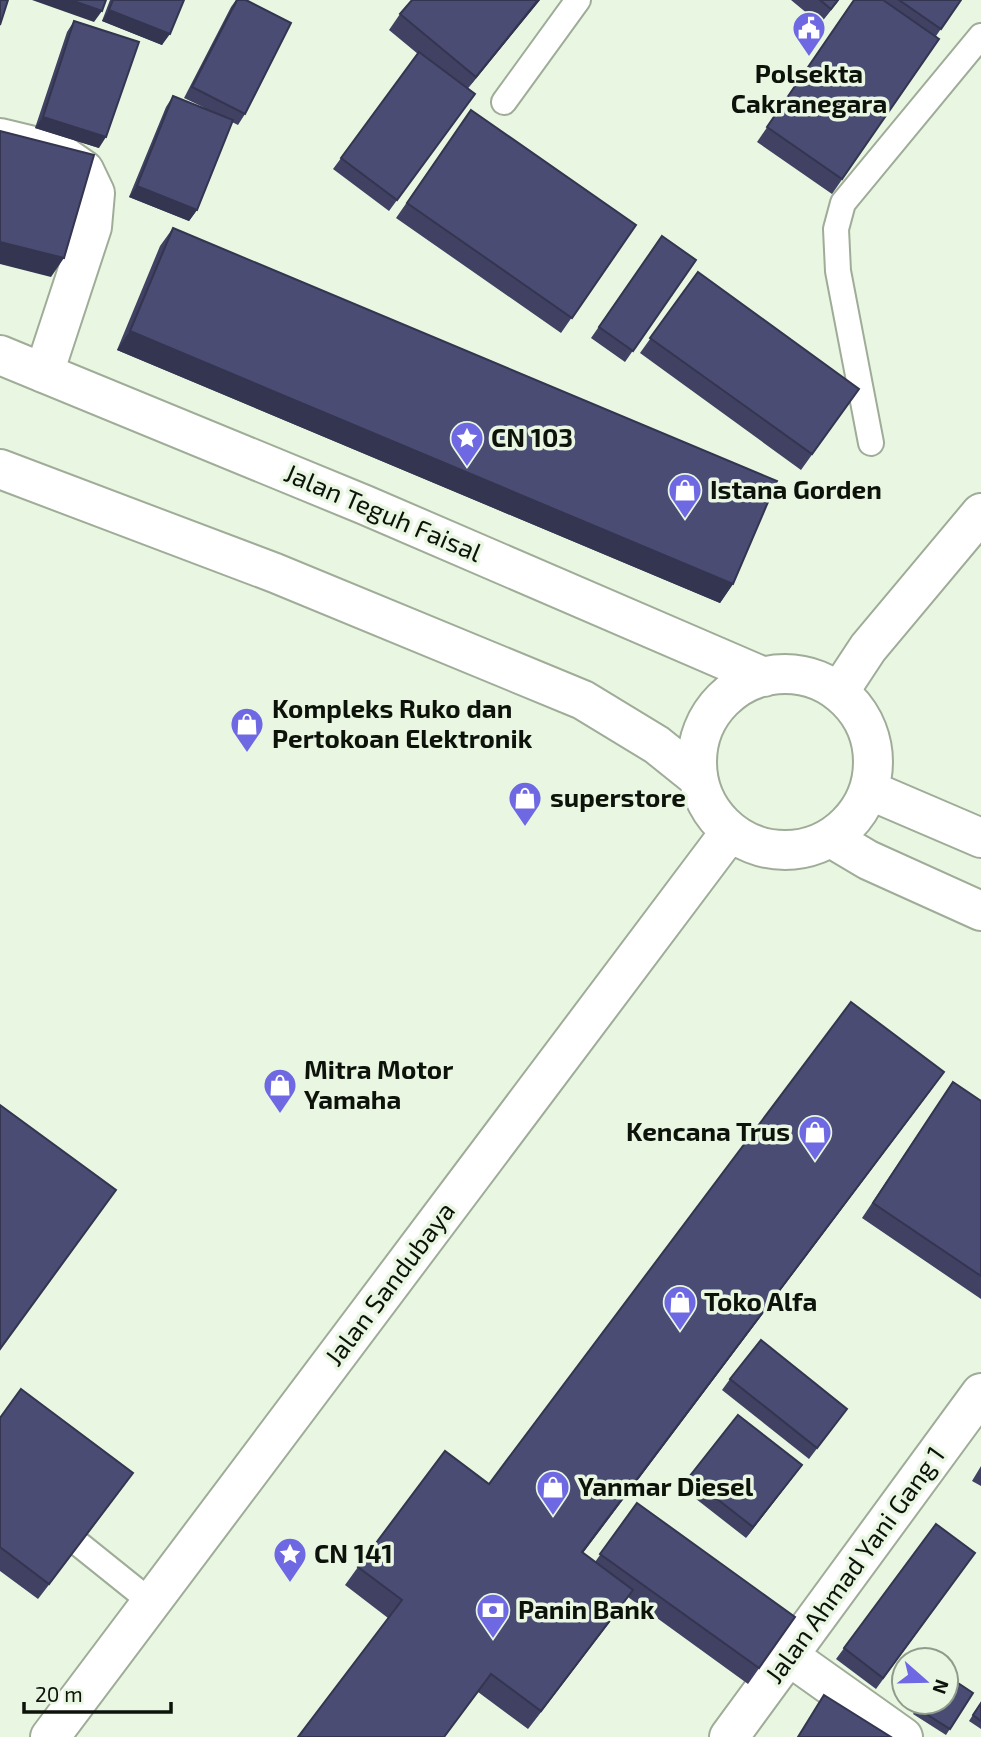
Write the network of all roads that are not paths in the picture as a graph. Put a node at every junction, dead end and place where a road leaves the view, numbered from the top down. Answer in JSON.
{"nodes":[{"id":1,"x":579,"y":0,"type":"edge"},
{"id":2,"x":981,"y":36,"type":"edge"},
{"id":3,"x":504,"y":102,"type":"dead end"},
{"id":4,"x":0,"y":138,"type":"edge"},
{"id":5,"x":0,"y":355,"type":"edge"},
{"id":6,"x":44,"y":373,"type":"junction"},
{"id":7,"x":871,"y":443,"type":"dead end"},
{"id":8,"x":0,"y":469,"type":"edge"},
{"id":9,"x":981,"y":513,"type":"edge"},
{"id":10,"x":764,"y":677,"type":"junction"},
{"id":11,"x":839,"y":692,"type":"junction"},
{"id":12,"x":698,"y":778,"type":"junction"},
{"id":13,"x":869,"y":790,"type":"junction"},
{"id":14,"x":730,"y":832,"type":"junction"},
{"id":15,"x":831,"y":838,"type":"junction"},
{"id":16,"x":981,"y":838,"type":"edge"},
{"id":17,"x":981,"y":911,"type":"edge"},
{"id":18,"x":981,"y":1393,"type":"edge"},
{"id":19,"x":80,"y":1545,"type":"edge"},
{"id":20,"x":151,"y":1601,"type":"junction"},
{"id":21,"x":789,"y":1656,"type":"junction"},
{"id":22,"x":50,"y":1737,"type":"edge"},
{"id":23,"x":729,"y":1737,"type":"edge"},
{"id":24,"x":903,"y":1737,"type":"edge"}],
"edges":[{"from":1,"to":3,"type":"lane"},
{"from":2,"to":7,"type":"lane"},
{"from":4,"to":6,"type":"main road"},
{"from":5,"to":6,"type":"main road","name":"Jalan Teguh Faisal"},
{"from":6,"to":10,"type":"main road","name":"Jalan Teguh Faisal"},
{"from":8,"to":12,"type":"main road"},
{"from":9,"to":11,"type":"main road"},
{"from":10,"to":11,"type":"main road"},
{"from":10,"to":12,"type":"main road"},
{"from":11,"to":13,"type":"main road"},
{"from":12,"to":14,"type":"main road"},
{"from":13,"to":15,"type":"main road"},
{"from":13,"to":16,"type":"main road"},
{"from":14,"to":15,"type":"main road"},
{"from":14,"to":20,"type":"main road","name":"Jalan Sandubaya"},
{"from":15,"to":17,"type":"main road"},
{"from":18,"to":21,"type":"main road","name":"Jalan Ahmad Yani Gang 1"},
{"from":19,"to":20,"type":"lane"},
{"from":20,"to":22,"type":"main road","name":"Jalan Sandubaya"},
{"from":21,"to":23,"type":"main road","name":"Jalan Ahmad Yani Gang 1"},
{"from":21,"to":24,"type":"main road"}]}
